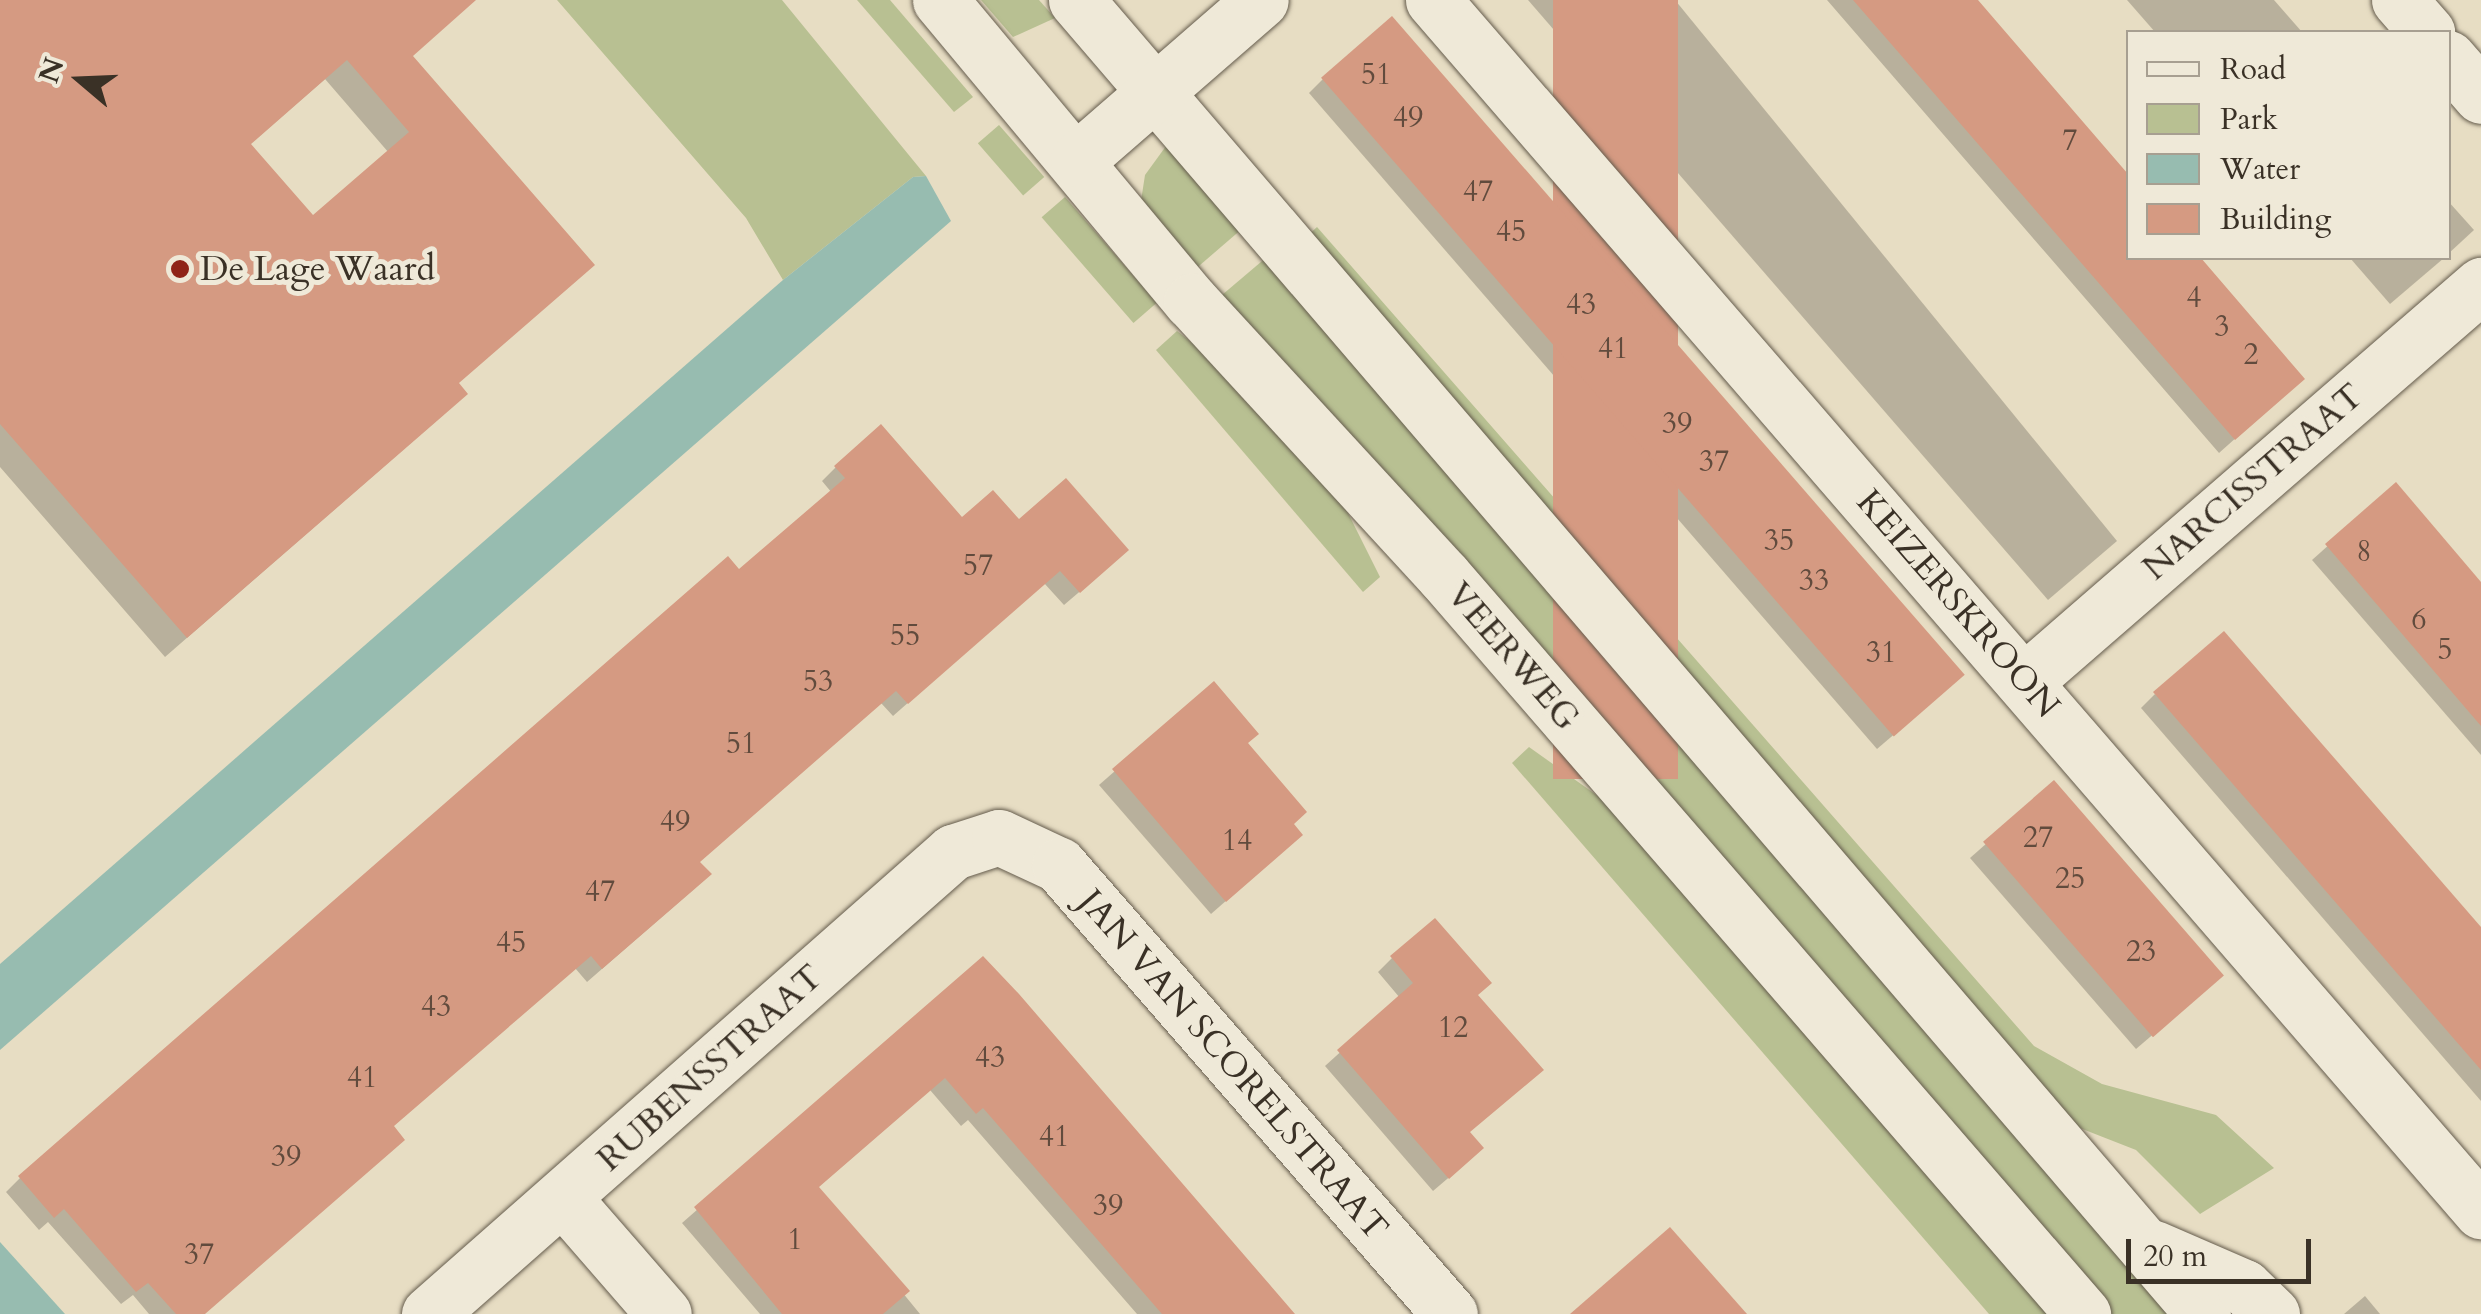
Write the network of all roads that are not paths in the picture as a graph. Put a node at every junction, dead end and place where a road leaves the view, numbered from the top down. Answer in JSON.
{"nodes":[{"id":1,"x":940,"y":0,"type":"edge"},
{"id":2,"x":1076,"y":0,"type":"edge"},
{"id":3,"x":1261,"y":0,"type":"edge"},
{"id":4,"x":1432,"y":0,"type":"edge"},
{"id":5,"x":2399,"y":0,"type":"edge"},
{"id":6,"x":2425,"y":30,"type":"edge"},
{"id":7,"x":2451,"y":61,"type":"edge"},
{"id":8,"x":1153,"y":94,"type":"junction"},
{"id":9,"x":2481,"y":96,"type":"edge"},
{"id":10,"x":1078,"y":159,"type":"junction"},
{"id":11,"x":2481,"y":285,"type":"edge"},
{"id":12,"x":2026,"y":680,"type":"junction"},
{"id":13,"x":999,"y":837,"type":"joint"},
{"id":14,"x":564,"y":1199,"type":"junction"},
{"id":15,"x":2481,"y":1211,"type":"edge"},
{"id":16,"x":2137,"y":1240,"type":"junction"},
{"id":17,"x":429,"y":1314,"type":"edge"},
{"id":18,"x":664,"y":1314,"type":"edge"},
{"id":19,"x":1450,"y":1314,"type":"edge"},
{"id":20,"x":2082,"y":1314,"type":"edge"},
{"id":21,"x":2202,"y":1314,"type":"edge"},
{"id":22,"x":2272,"y":1314,"type":"edge"}],
"edges":[{"from":1,"to":10,"type":"street","name":"VEERWEG"},
{"from":2,"to":8,"type":"street"},
{"from":3,"to":8,"type":"street"},
{"from":4,"to":12,"type":"street","name":"KEIZERSKROON"},
{"from":5,"to":6,"type":"street"},
{"from":7,"to":9,"type":"street"},
{"from":8,"to":10,"type":"street"},
{"from":8,"to":16,"type":"street"},
{"from":10,"to":20,"type":"street","name":"VEERWEG"},
{"from":11,"to":12,"type":"street","name":"NARCISSTRAAT"},
{"from":12,"to":15,"type":"street","name":"KEIZERSKROON"},
{"from":13,"to":14,"type":"street","name":"RUBENSSTRAAT"},
{"from":13,"to":19,"type":"street","name":"JAN VAN SCORELSTRAAT"},
{"from":14,"to":17,"type":"street","name":"RUBENSSTRAAT"},
{"from":14,"to":18,"type":"street"},
{"from":16,"to":21,"type":"street"},
{"from":16,"to":22,"type":"street"}]}
